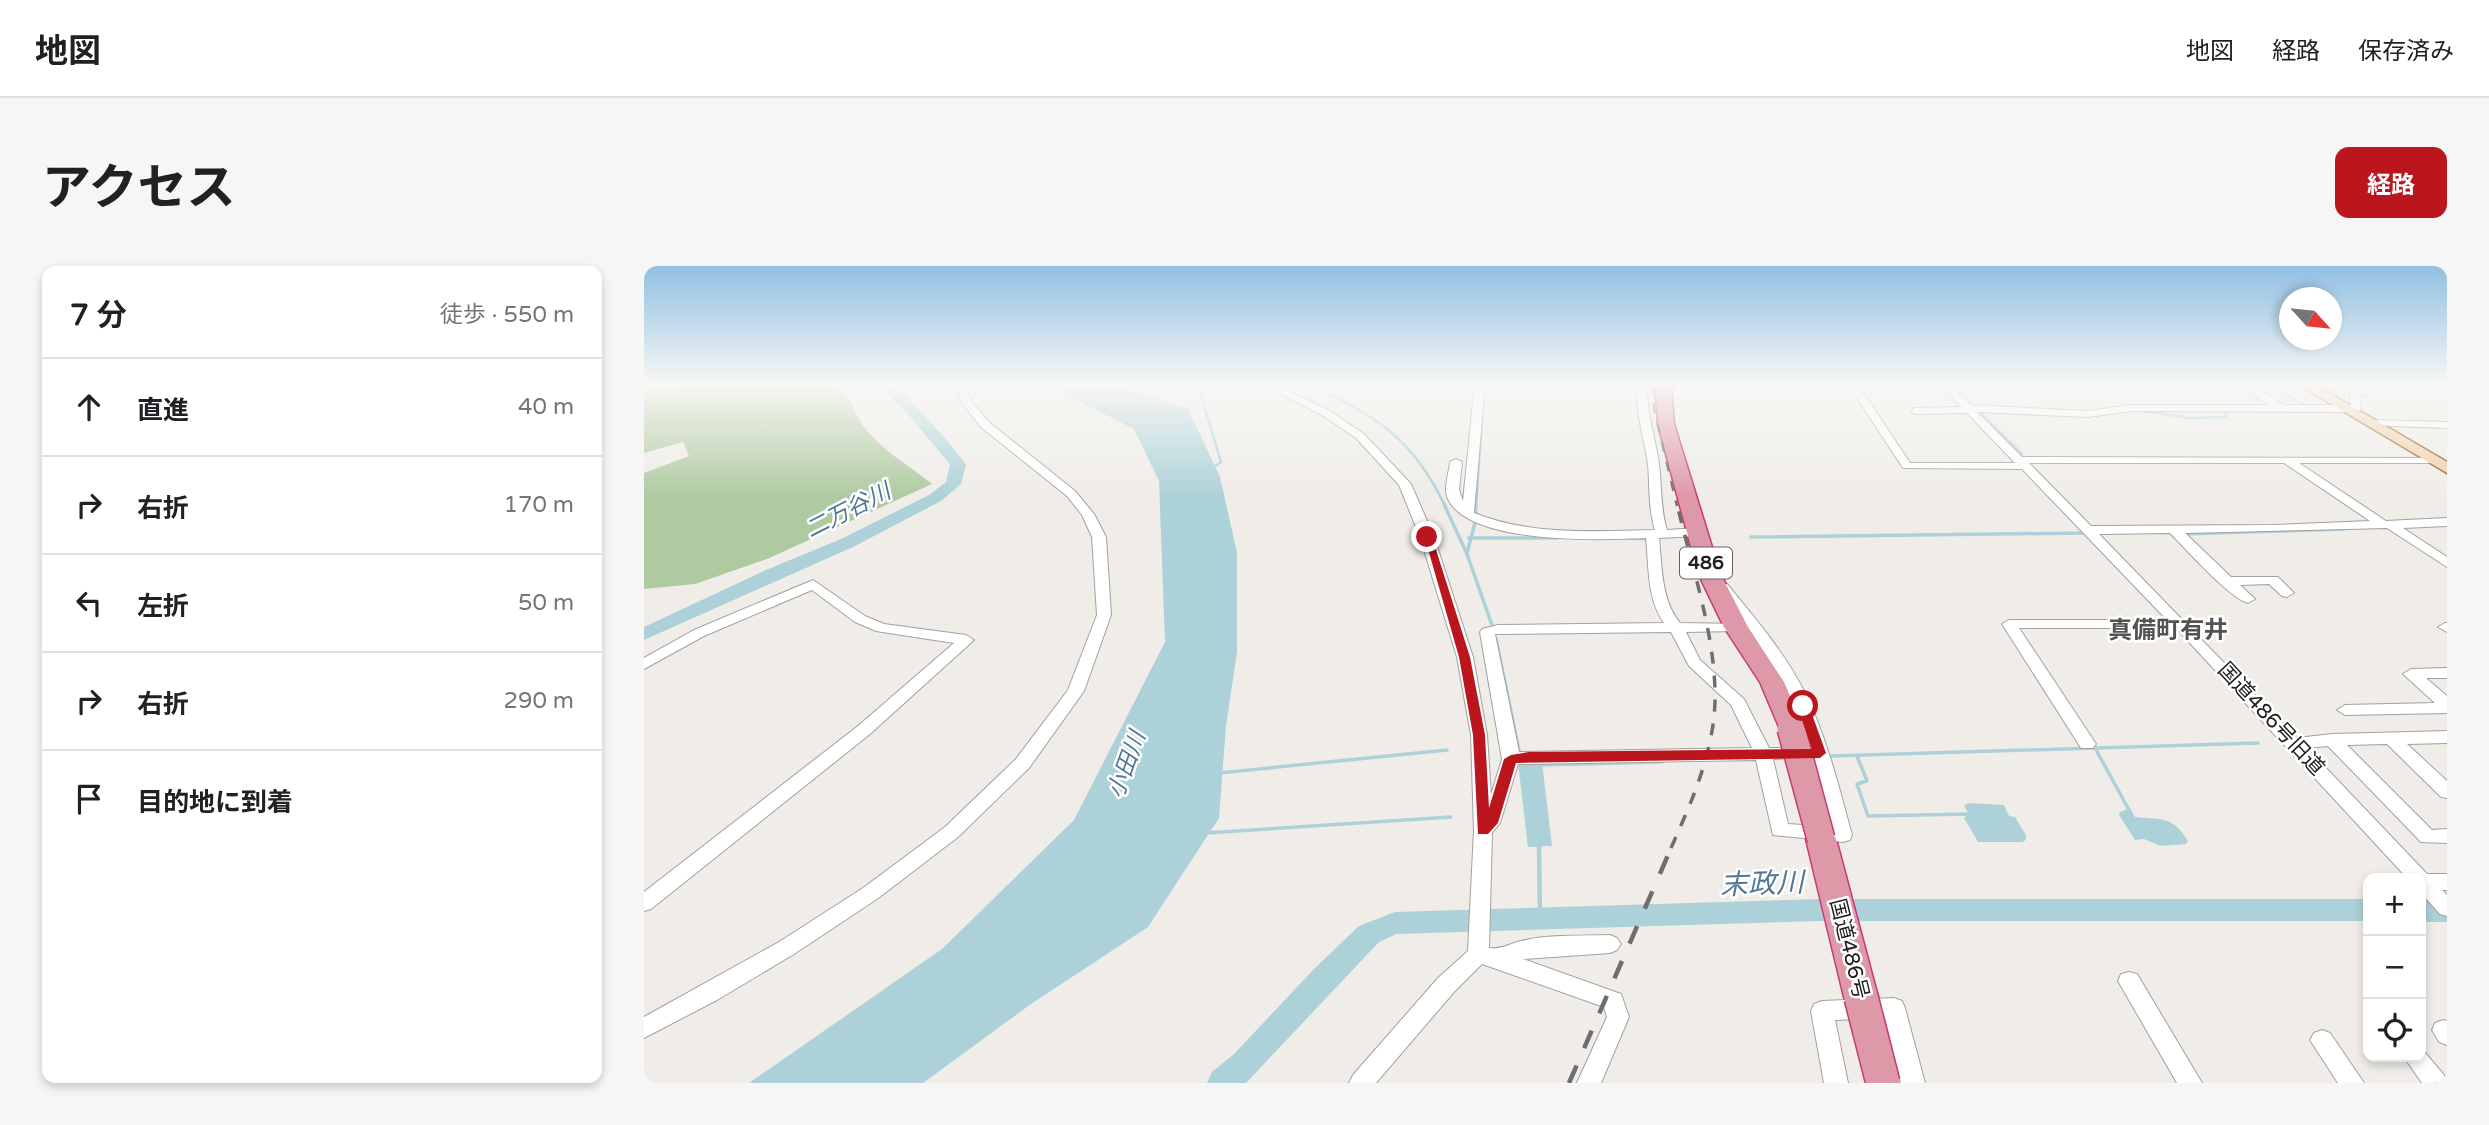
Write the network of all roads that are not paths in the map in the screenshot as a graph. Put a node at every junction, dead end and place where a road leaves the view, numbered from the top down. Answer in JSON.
{"nodes":[{"id":1,"x":984,"y":421,"type":"edge"},
{"id":2,"x":1338,"y":421,"type":"edge"},
{"id":3,"x":1478,"y":421,"type":"edge"},
{"id":4,"x":1645,"y":421,"type":"edge"},
{"id":5,"x":1666,"y":421,"type":"edge"},
{"id":6,"x":1877,"y":421,"type":"edge"},
{"id":7,"x":1980,"y":421,"type":"edge"},
{"id":8,"x":2367,"y":421,"type":"edge"},
{"id":9,"x":2371,"y":423,"type":"junction"},
{"id":10,"x":2447,"y":425,"type":"edge"},
{"id":11,"x":2285,"y":459,"type":"junction"},
{"id":12,"x":2433,"y":460,"type":"junction"},
{"id":13,"x":1456,"y":462,"type":"dead end"},
{"id":14,"x":2022,"y":463,"type":"junction"},
{"id":15,"x":2447,"y":468,"type":"edge"},
{"id":16,"x":1473,"y":516,"type":"junction"},
{"id":17,"x":2447,"y":522,"type":"edge"},
{"id":18,"x":2389,"y":525,"type":"junction"},
{"id":19,"x":2087,"y":530,"type":"junction"},
{"id":20,"x":1697,"y":532,"type":"junction"},
{"id":21,"x":2177,"y":532,"type":"junction"},
{"id":22,"x":1657,"y":533,"type":"junction"},
{"id":23,"x":2447,"y":563,"type":"edge"},
{"id":24,"x":1709,"y":573,"type":"junction"},
{"id":25,"x":2227,"y":581,"type":"junction"},
{"id":26,"x":2287,"y":593,"type":"dead end"},
{"id":27,"x":2248,"y":599,"type":"dead end"},
{"id":28,"x":2180,"y":624,"type":"junction"},
{"id":29,"x":1675,"y":627,"type":"junction"},
{"id":30,"x":1736,"y":627,"type":"junction"},
{"id":31,"x":644,"y":664,"type":"edge"},
{"id":32,"x":2447,"y":673,"type":"edge"},
{"id":33,"x":2447,"y":707,"type":"edge"},
{"id":34,"x":2345,"y":710,"type":"dead end"},
{"id":35,"x":2447,"y":737,"type":"edge"},
{"id":36,"x":2392,"y":738,"type":"junction"},
{"id":37,"x":2332,"y":740,"type":"junction"},
{"id":38,"x":2087,"y":744,"type":"dead end"},
{"id":39,"x":2295,"y":744,"type":"junction"},
{"id":40,"x":1762,"y":753,"type":"junction"},
{"id":41,"x":1820,"y":753,"type":"junction"},
{"id":42,"x":1519,"y":758,"type":"junction"},
{"id":43,"x":2447,"y":792,"type":"edge"},
{"id":44,"x":1483,"y":830,"type":"junction"},
{"id":45,"x":2447,"y":836,"type":"edge"},
{"id":46,"x":2432,"y":888,"type":"edge"},
{"id":47,"x":644,"y":902,"type":"edge"},
{"id":48,"x":1609,"y":944,"type":"dead end"},
{"id":49,"x":1486,"y":951,"type":"junction"},
{"id":50,"x":2129,"y":981,"type":"dead end"},
{"id":51,"x":644,"y":1028,"type":"edge"},
{"id":52,"x":2322,"y":1040,"type":"dead end"},
{"id":53,"x":2420,"y":1062,"type":"edge"},
{"id":54,"x":1362,"y":1083,"type":"edge"},
{"id":55,"x":1589,"y":1083,"type":"edge"},
{"id":56,"x":1836,"y":1083,"type":"edge"},
{"id":57,"x":1883,"y":1083,"type":"edge"},
{"id":58,"x":1913,"y":1083,"type":"edge"},
{"id":59,"x":2190,"y":1083,"type":"edge"},
{"id":60,"x":2352,"y":1083,"type":"edge"},
{"id":61,"x":2436,"y":1083,"type":"edge"}],
"edges":[{"from":1,"to":51,"type":"street"},
{"from":2,"to":44,"type":"street"},
{"from":3,"to":16,"type":"street"},
{"from":4,"to":22,"type":"street"},
{"from":5,"to":20,"type":"highway","name":"国道486号","number":"486"},
{"from":6,"to":14,"type":"street"},
{"from":7,"to":14,"type":"street","name":"国道486号旧道"},
{"from":8,"to":9,"type":"main road"},
{"from":9,"to":10,"type":"street"},
{"from":9,"to":12,"type":"main road"},
{"from":11,"to":12,"type":"street"},
{"from":11,"to":14,"type":"street"},
{"from":11,"to":18,"type":"street"},
{"from":12,"to":15,"type":"main road"},
{"from":13,"to":16,"type":"street"},
{"from":14,"to":19,"type":"street","name":"国道486号旧道"},
{"from":16,"to":22,"type":"street"},
{"from":17,"to":18,"type":"street"},
{"from":18,"to":21,"type":"street"},
{"from":18,"to":23,"type":"street"},
{"from":19,"to":21,"type":"street"},
{"from":19,"to":28,"type":"street","name":"国道486号旧道"},
{"from":20,"to":22,"type":"street"},
{"from":20,"to":24,"type":"highway","name":"国道486号","number":"486"},
{"from":21,"to":25,"type":"street"},
{"from":22,"to":29,"type":"street"},
{"from":24,"to":30,"type":"highway","name":"国道486号","number":"486"},
{"from":24,"to":41,"type":"street"},
{"from":25,"to":26,"type":"street"},
{"from":25,"to":27,"type":"street"},
{"from":28,"to":38,"type":"street"},
{"from":28,"to":39,"type":"street","name":"国道486号旧道"},
{"from":29,"to":30,"type":"street"},
{"from":29,"to":40,"type":"street"},
{"from":29,"to":42,"type":"street"},
{"from":30,"to":57,"type":"highway","name":"国道486号","number":"486","bridge":true},
{"from":31,"to":47,"type":"street"},
{"from":32,"to":33,"type":"street"},
{"from":33,"to":34,"type":"street"},
{"from":35,"to":36,"type":"street"},
{"from":36,"to":37,"type":"street"},
{"from":36,"to":43,"type":"street"},
{"from":37,"to":39,"type":"street"},
{"from":37,"to":45,"type":"street"},
{"from":39,"to":46,"type":"street","name":"国道486号旧道"},
{"from":40,"to":41,"type":"street"},
{"from":40,"to":41,"type":"street"},
{"from":40,"to":42,"type":"street"},
{"from":42,"to":44,"type":"street"},
{"from":44,"to":49,"type":"street"},
{"from":48,"to":49,"type":"street"},
{"from":49,"to":54,"type":"street"},
{"from":49,"to":55,"type":"street"},
{"from":50,"to":59,"type":"street"},
{"from":52,"to":60,"type":"street"},
{"from":53,"to":61,"type":"street"},
{"from":56,"to":58,"type":"street"}]}
